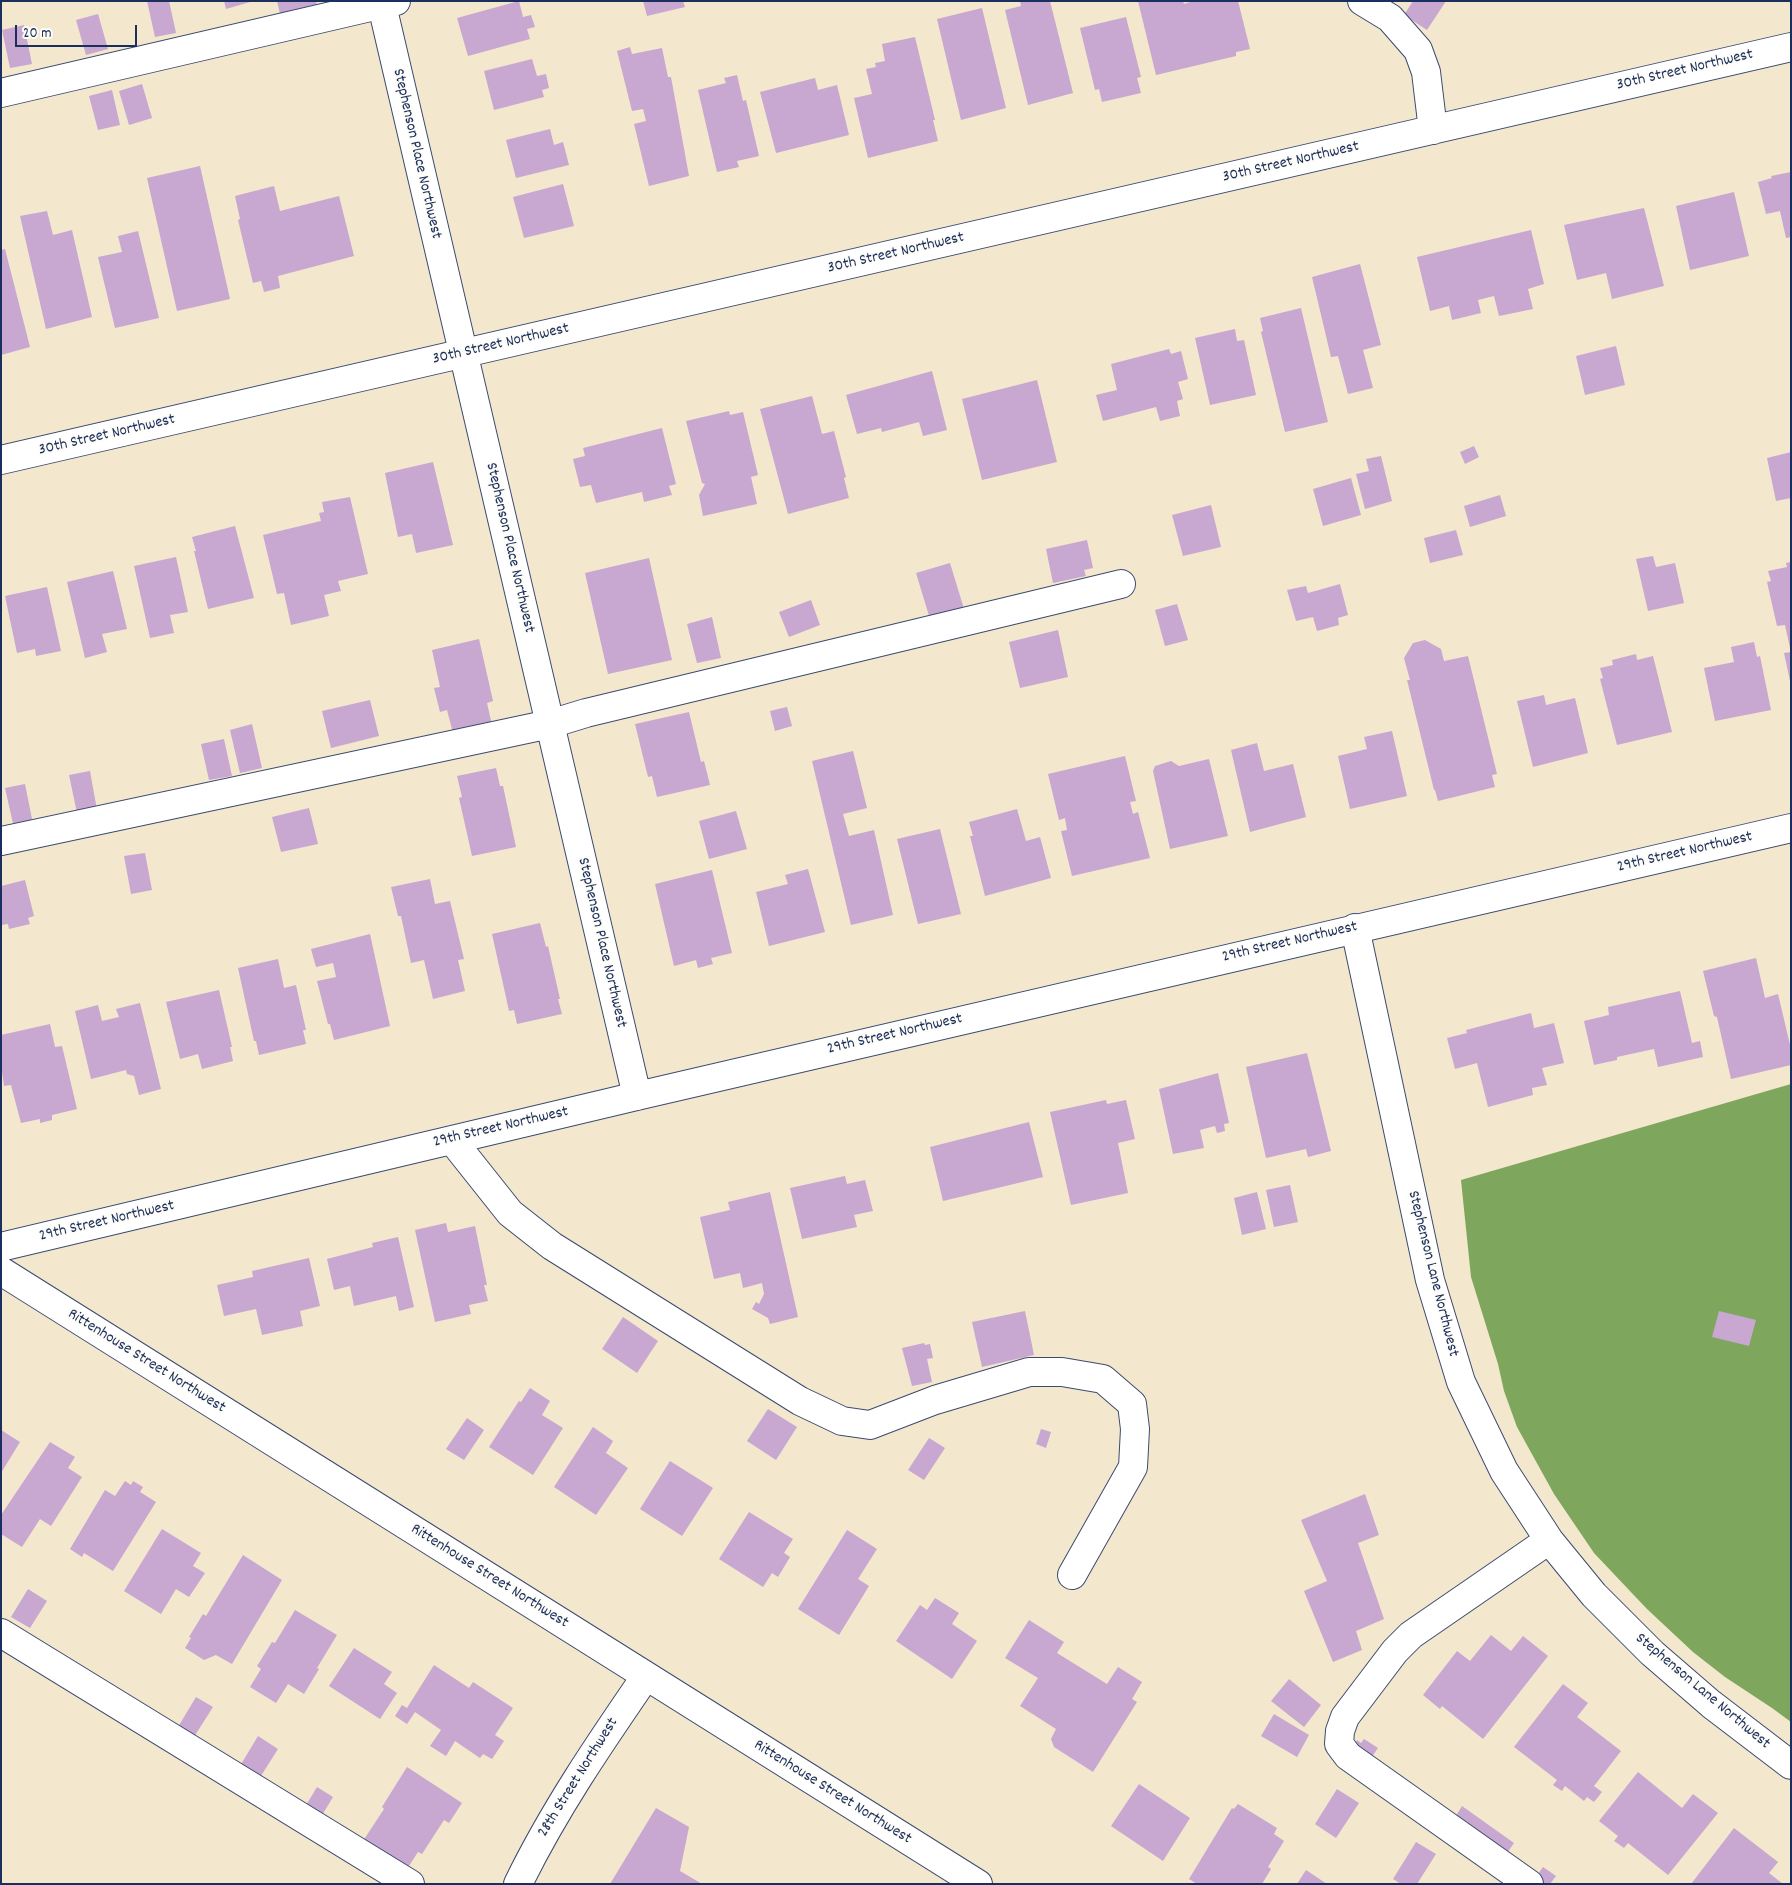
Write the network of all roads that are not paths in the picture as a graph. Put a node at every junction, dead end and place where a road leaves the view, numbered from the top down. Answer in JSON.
{"nodes":[{"id":1,"x":1362,"y":1,"type":"edge"},
{"id":2,"x":386,"y":2,"type":"edge"},
{"id":3,"x":1791,"y":48,"type":"edge"},
{"id":4,"x":1,"y":93,"type":"edge"},
{"id":5,"x":1433,"y":130,"type":"junction"},
{"id":6,"x":463,"y":354,"type":"junction"},
{"id":7,"x":1,"y":460,"type":"edge"},
{"id":8,"x":1121,"y":584,"type":"dead end"},
{"id":9,"x":550,"y":724,"type":"junction"},
{"id":10,"x":1791,"y":828,"type":"edge"},
{"id":11,"x":1,"y":841,"type":"edge"},
{"id":12,"x":1355,"y":928,"type":"junction"},
{"id":13,"x":637,"y":1096,"type":"junction"},
{"id":14,"x":452,"y":1140,"type":"junction"},
{"id":15,"x":1,"y":1247,"type":"edge"},
{"id":16,"x":1,"y":1271,"type":"edge"},
{"id":17,"x":1549,"y":1540,"type":"junction"},
{"id":18,"x":1072,"y":1575,"type":"dead end"},
{"id":19,"x":1,"y":1633,"type":"edge"},
{"id":20,"x":646,"y":1676,"type":"junction"},
{"id":21,"x":1791,"y":1765,"type":"edge"},
{"id":22,"x":410,"y":1884,"type":"edge"},
{"id":23,"x":518,"y":1884,"type":"edge"},
{"id":24,"x":978,"y":1884,"type":"edge"},
{"id":25,"x":1528,"y":1884,"type":"edge"}],
"edges":[{"from":1,"to":5,"type":"street"},
{"from":2,"to":4,"type":"street"},
{"from":2,"to":6,"type":"street","name":"Stephenson Place Northwest"},
{"from":3,"to":5,"type":"street","name":"30th Street Northwest"},
{"from":5,"to":6,"type":"street","name":"30th Street Northwest"},
{"from":6,"to":7,"type":"street","name":"30th Street Northwest"},
{"from":6,"to":9,"type":"street","name":"Stephenson Place Northwest"},
{"from":8,"to":9,"type":"street"},
{"from":9,"to":11,"type":"street"},
{"from":9,"to":13,"type":"street","name":"Stephenson Place Northwest"},
{"from":10,"to":12,"type":"street","name":"29th Street Northwest"},
{"from":12,"to":13,"type":"street","name":"29th Street Northwest"},
{"from":12,"to":17,"type":"street","name":"Stephenson Lane Northwest"},
{"from":13,"to":14,"type":"street","name":"29th Street Northwest"},
{"from":14,"to":15,"type":"street","name":"29th Street Northwest"},
{"from":14,"to":18,"type":"street"},
{"from":16,"to":20,"type":"street","name":"Rittenhouse Street Northwest"},
{"from":17,"to":21,"type":"street","name":"Stephenson Lane Northwest"},
{"from":17,"to":25,"type":"street"},
{"from":19,"to":22,"type":"street"},
{"from":20,"to":23,"type":"street","name":"28th Street Northwest"},
{"from":20,"to":24,"type":"street","name":"Rittenhouse Street Northwest"}]}
